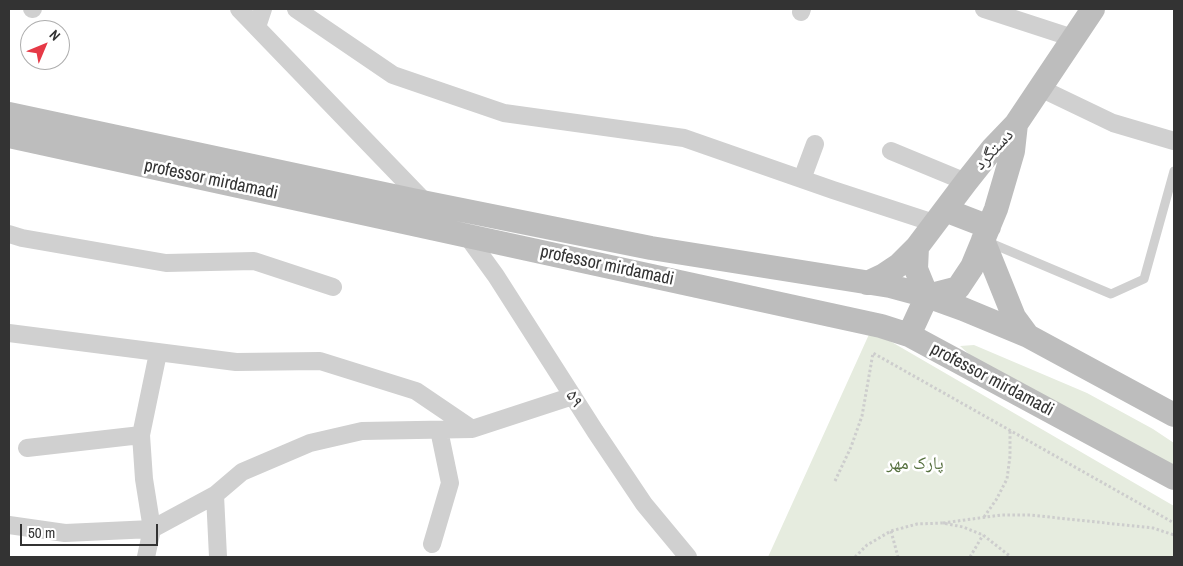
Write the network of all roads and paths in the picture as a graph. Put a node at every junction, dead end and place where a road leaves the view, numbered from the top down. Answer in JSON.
{"nodes":[{"id":1,"x":239,"y":9,"type":"edge"},
{"id":2,"x":263,"y":9,"type":"edge"},
{"id":3,"x":296,"y":9,"type":"edge"},
{"id":4,"x":984,"y":9,"type":"edge"},
{"id":5,"x":1093,"y":9,"type":"edge"},
{"id":6,"x":257,"y":28,"type":"junction"},
{"id":7,"x":1073,"y":38,"type":"junction"},
{"id":8,"x":1040,"y":88,"type":"junction"},
{"id":9,"x":9,"y":114,"type":"edge"},
{"id":10,"x":1016,"y":124,"type":"junction"},
{"id":11,"x":9,"y":136,"type":"edge"},
{"id":12,"x":1174,"y":141,"type":"edge"},
{"id":13,"x":815,"y":144,"type":"dead end"},
{"id":14,"x":891,"y":151,"type":"dead end"},
{"id":15,"x":1174,"y":171,"type":"edge"},
{"id":16,"x":802,"y":179,"type":"junction"},
{"id":17,"x":966,"y":182,"type":"junction"},
{"id":18,"x":426,"y":203,"type":"junction"},
{"id":19,"x":940,"y":217,"type":"junction"},
{"id":20,"x":9,"y":234,"type":"edge"},
{"id":21,"x":986,"y":234,"type":"junction"},
{"id":22,"x":467,"y":236,"type":"junction"},
{"id":23,"x":917,"y":246,"type":"junction"},
{"id":24,"x":867,"y":283,"type":"junction"},
{"id":25,"x":333,"y":287,"type":"dead end"},
{"id":26,"x":927,"y":296,"type":"junction"},
{"id":27,"x":9,"y":333,"type":"edge"},
{"id":28,"x":909,"y":335,"type":"junction"},
{"id":29,"x":1028,"y":336,"type":"junction"},
{"id":30,"x":158,"y":353,"type":"junction"},
{"id":31,"x":573,"y":396,"type":"junction"},
{"id":32,"x":1174,"y":415,"type":"edge"},
{"id":33,"x":472,"y":429,"type":"junction"},
{"id":34,"x":439,"y":430,"type":"junction"},
{"id":35,"x":1010,"y":431,"type":"junction"},
{"id":36,"x":141,"y":435,"type":"junction"},
{"id":37,"x":28,"y":448,"type":"dead end"},
{"id":38,"x":1174,"y":478,"type":"edge"},
{"id":39,"x":835,"y":481,"type":"dead end"},
{"id":40,"x":215,"y":495,"type":"junction"},
{"id":41,"x":983,"y":518,"type":"junction"},
{"id":42,"x":943,"y":523,"type":"junction"},
{"id":43,"x":1174,"y":524,"type":"edge"},
{"id":44,"x":9,"y":525,"type":"edge"},
{"id":45,"x":152,"y":529,"type":"junction"},
{"id":46,"x":891,"y":531,"type":"junction"},
{"id":47,"x":983,"y":535,"type":"junction"},
{"id":48,"x":1174,"y":535,"type":"edge"},
{"id":49,"x":432,"y":544,"type":"dead end"},
{"id":50,"x":146,"y":557,"type":"edge"},
{"id":51,"x":218,"y":557,"type":"edge"},
{"id":52,"x":688,"y":557,"type":"edge"},
{"id":53,"x":855,"y":557,"type":"edge"},
{"id":54,"x":898,"y":557,"type":"edge"},
{"id":55,"x":970,"y":557,"type":"edge"},
{"id":56,"x":1011,"y":557,"type":"edge"}],
"edges":[{"from":1,"to":6,"type":"street"},
{"from":2,"to":6,"type":"street"},
{"from":3,"to":16,"type":"street"},
{"from":4,"to":7,"type":"street"},
{"from":5,"to":7,"type":"main road"},
{"from":6,"to":18,"type":"street"},
{"from":7,"to":8,"type":"main road"},
{"from":8,"to":10,"type":"main road"},
{"from":8,"to":12,"type":"street"},
{"from":9,"to":18,"type":"main road","name":"professor mirdamadi"},
{"from":10,"to":17,"type":"main road","name":"دستگرد"},
{"from":10,"to":21,"type":"main road","name":"دستگرد"},
{"from":11,"to":22,"type":"main road","name":"professor mirdamadi"},
{"from":13,"to":16,"type":"street"},
{"from":14,"to":17,"type":"street"},
{"from":15,"to":21,"type":"lane"},
{"from":16,"to":19,"type":"street"},
{"from":17,"to":19,"type":"main road","name":"دستگرد"},
{"from":18,"to":24,"type":"main road","name":"professor mirdamadi"},
{"from":19,"to":21,"type":"main road"},
{"from":19,"to":23,"type":"main road","name":"دستگرد"},
{"from":20,"to":25,"type":"street"},
{"from":21,"to":26,"type":"main road","name":"دستگرد"},
{"from":21,"to":29,"type":"main road"},
{"from":22,"to":28,"type":"main road","name":"professor mirdamadi"},
{"from":22,"to":31,"type":"street","name":"۵۹"},
{"from":23,"to":24,"type":"main road","name":"دستگرد"},
{"from":23,"to":26,"type":"main road"},
{"from":24,"to":26,"type":"main road","name":"professor mirdamadi"},
{"from":26,"to":28,"type":"main road"},
{"from":26,"to":29,"type":"main road","name":"professor mirdamadi"},
{"from":27,"to":30,"type":"street"},
{"from":28,"to":38,"type":"main road","name":"professor mirdamadi"},
{"from":29,"to":32,"type":"main road","name":"professor mirdamadi"},
{"from":30,"to":33,"type":"street"},
{"from":30,"to":36,"type":"street"},
{"from":31,"to":33,"type":"street"},
{"from":31,"to":52,"type":"street","name":"۵۹"},
{"from":33,"to":34,"type":"street"},
{"from":34,"to":40,"type":"street"},
{"from":34,"to":49,"type":"street"},
{"from":35,"to":39,"type":"path"},
{"from":35,"to":41,"type":"path"},
{"from":35,"to":43,"type":"path"},
{"from":36,"to":37,"type":"street"},
{"from":36,"to":45,"type":"street"},
{"from":40,"to":45,"type":"street"},
{"from":40,"to":51,"type":"street"},
{"from":41,"to":42,"type":"path"},
{"from":41,"to":48,"type":"path"},
{"from":42,"to":46,"type":"path"},
{"from":42,"to":47,"type":"path"},
{"from":44,"to":45,"type":"street"},
{"from":45,"to":50,"type":"street"},
{"from":46,"to":53,"type":"path"},
{"from":46,"to":54,"type":"path"},
{"from":47,"to":55,"type":"path"},
{"from":47,"to":56,"type":"path"}]}
